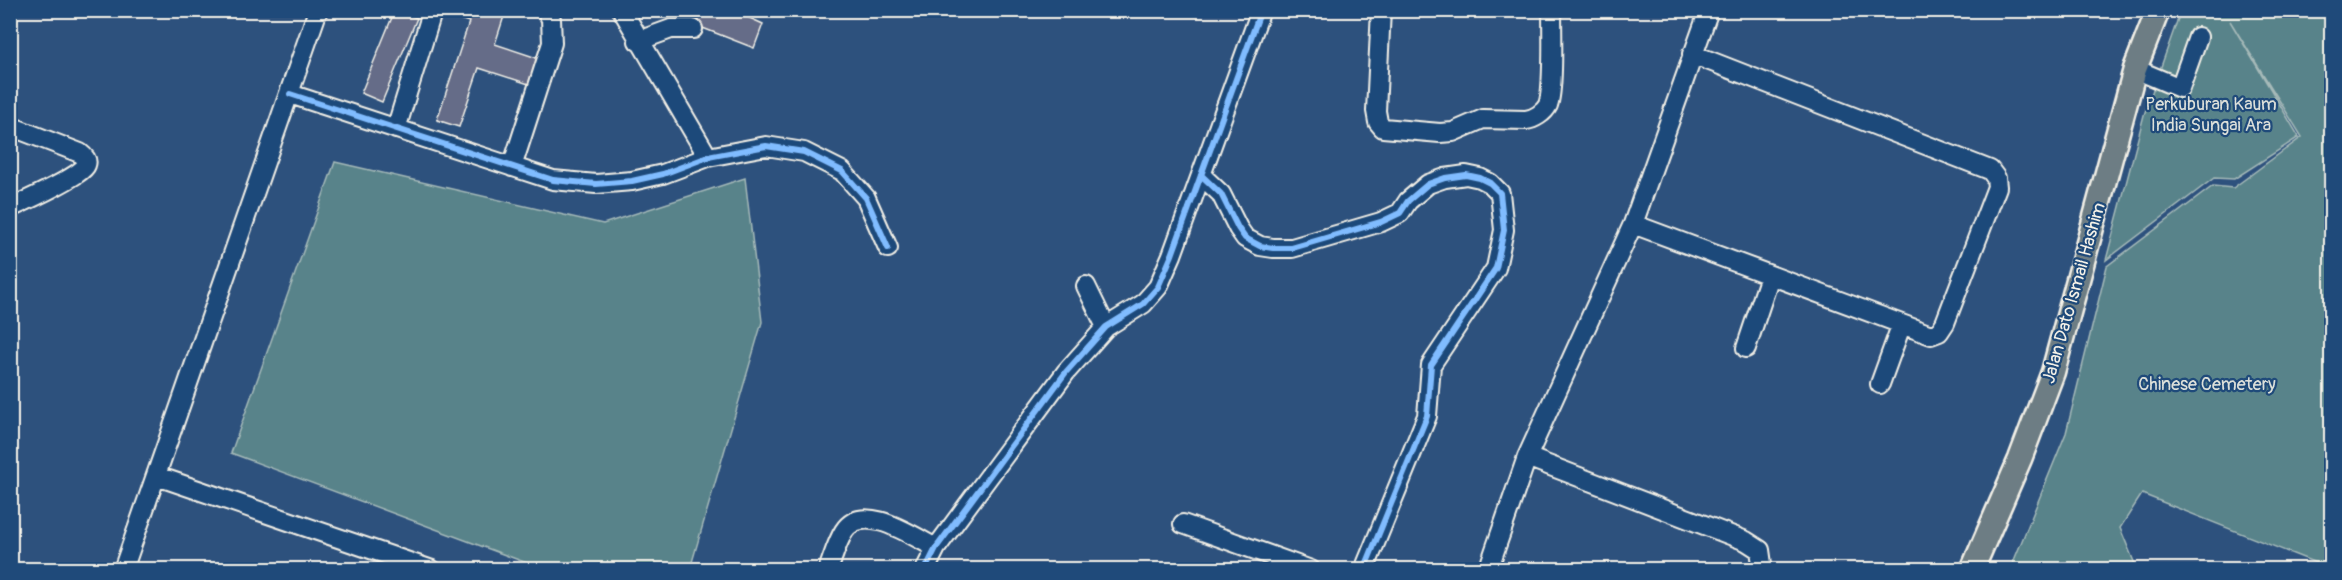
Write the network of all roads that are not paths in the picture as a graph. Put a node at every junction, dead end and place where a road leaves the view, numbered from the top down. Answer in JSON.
{"nodes":[{"id":1,"x":318,"y":10,"type":"edge"},
{"id":2,"x":546,"y":10,"type":"edge"},
{"id":3,"x":622,"y":10,"type":"edge"},
{"id":4,"x":1261,"y":10,"type":"edge"},
{"id":5,"x":1382,"y":10,"type":"edge"},
{"id":6,"x":1552,"y":10,"type":"edge"},
{"id":7,"x":1709,"y":10,"type":"edge"},
{"id":8,"x":2158,"y":10,"type":"edge"},
{"id":9,"x":430,"y":19,"type":"dead end"},
{"id":10,"x":693,"y":29,"type":"dead end"},
{"id":11,"x":2198,"y":37,"type":"dead end"},
{"id":12,"x":638,"y":40,"type":"junction"},
{"id":13,"x":1692,"y":54,"type":"junction"},
{"id":14,"x":2135,"y":69,"type":"junction"},
{"id":15,"x":290,"y":94,"type":"junction"},
{"id":16,"x":10,"y":126,"type":"edge"},
{"id":17,"x":396,"y":129,"type":"junction"},
{"id":18,"x":708,"y":157,"type":"junction"},
{"id":19,"x":512,"y":167,"type":"junction"},
{"id":20,"x":1202,"y":175,"type":"junction"},
{"id":21,"x":10,"y":208,"type":"edge"},
{"id":22,"x":1633,"y":224,"type":"junction"},
{"id":23,"x":888,"y":248,"type":"dead end"},
{"id":24,"x":1770,"y":276,"type":"junction"},
{"id":25,"x":1086,"y":286,"type":"dead end"},
{"id":26,"x":1901,"y":326,"type":"junction"},
{"id":27,"x":1106,"y":327,"type":"junction"},
{"id":28,"x":1746,"y":348,"type":"dead end"},
{"id":29,"x":1880,"y":384,"type":"dead end"},
{"id":30,"x":1527,"y":457,"type":"junction"},
{"id":31,"x":156,"y":476,"type":"junction"},
{"id":32,"x":1183,"y":524,"type":"dead end"},
{"id":33,"x":936,"y":548,"type":"junction"},
{"id":34,"x":123,"y":570,"type":"edge"},
{"id":35,"x":432,"y":570,"type":"edge"},
{"id":36,"x":828,"y":570,"type":"edge"},
{"id":37,"x":925,"y":570,"type":"edge"},
{"id":38,"x":1311,"y":570,"type":"edge"},
{"id":39,"x":1364,"y":570,"type":"edge"},
{"id":40,"x":1488,"y":570,"type":"edge"},
{"id":41,"x":1761,"y":570,"type":"edge"},
{"id":42,"x":1972,"y":570,"type":"edge"}],
"edges":[{"from":1,"to":15,"type":"street"},
{"from":2,"to":19,"type":"street"},
{"from":3,"to":12,"type":"street"},
{"from":4,"to":20,"type":"street"},
{"from":5,"to":6,"type":"street"},
{"from":7,"to":13,"type":"street"},
{"from":8,"to":14,"type":"main road","name":"Jalan Dato Ismail Hashim"},
{"from":9,"to":17,"type":"street"},
{"from":10,"to":12,"type":"street"},
{"from":11,"to":14,"type":"street"},
{"from":12,"to":18,"type":"street"},
{"from":13,"to":22,"type":"street"},
{"from":13,"to":26,"type":"street"},
{"from":14,"to":42,"type":"main road","name":"Jalan Dato Ismail Hashim"},
{"from":15,"to":17,"type":"street"},
{"from":15,"to":31,"type":"street"},
{"from":16,"to":21,"type":"street"},
{"from":17,"to":19,"type":"street"},
{"from":18,"to":19,"type":"street"},
{"from":18,"to":23,"type":"street"},
{"from":20,"to":27,"type":"street"},
{"from":20,"to":39,"type":"street"},
{"from":22,"to":24,"type":"street"},
{"from":22,"to":30,"type":"street"},
{"from":24,"to":26,"type":"street"},
{"from":24,"to":28,"type":"street"},
{"from":25,"to":27,"type":"street"},
{"from":26,"to":29,"type":"street"},
{"from":27,"to":33,"type":"street"},
{"from":30,"to":40,"type":"street"},
{"from":30,"to":41,"type":"street"},
{"from":31,"to":34,"type":"street"},
{"from":31,"to":35,"type":"street"},
{"from":32,"to":38,"type":"street"},
{"from":33,"to":36,"type":"street"},
{"from":33,"to":37,"type":"street"}]}
